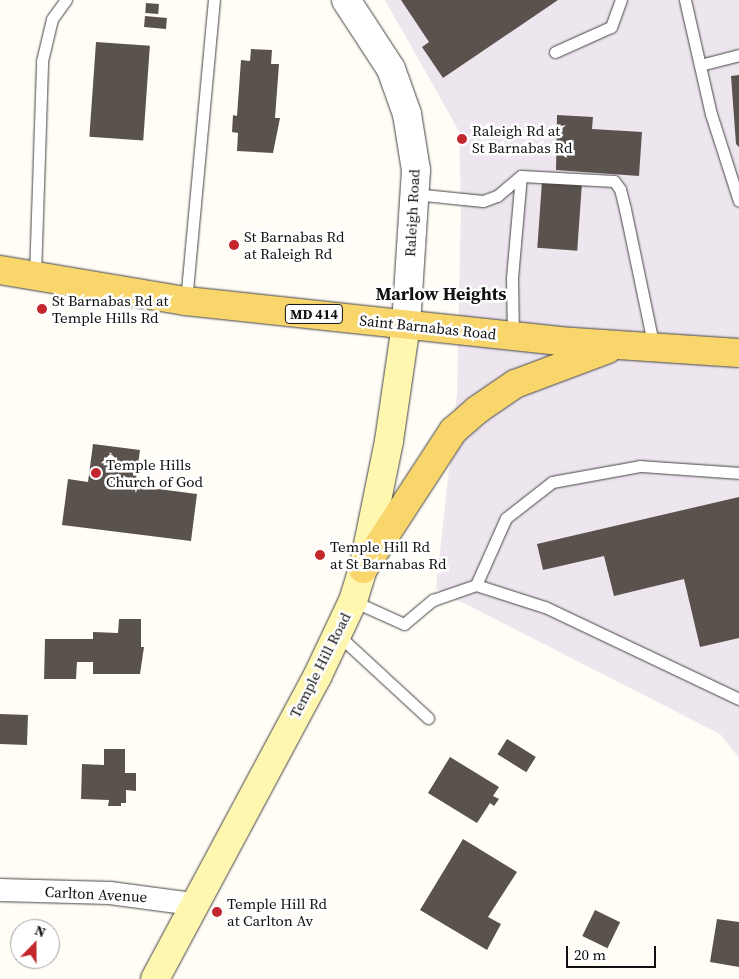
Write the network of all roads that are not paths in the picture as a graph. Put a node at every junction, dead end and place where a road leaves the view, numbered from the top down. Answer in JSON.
{"nodes":[{"id":1,"x":66,"y":0,"type":"edge"},
{"id":2,"x":214,"y":0,"type":"edge"},
{"id":3,"x":346,"y":0,"type":"edge"},
{"id":4,"x":621,"y":0,"type":"edge"},
{"id":5,"x":685,"y":0,"type":"edge"},
{"id":6,"x":555,"y":52,"type":"dead end"},
{"id":7,"x":739,"y":55,"type":"edge"},
{"id":8,"x":700,"y":65,"type":"junction"},
{"id":9,"x":520,"y":176,"type":"junction"},
{"id":10,"x":414,"y":194,"type":"junction"},
{"id":11,"x":739,"y":201,"type":"edge"},
{"id":12,"x":0,"y":270,"type":"edge"},
{"id":13,"x":35,"y":276,"type":"junction"},
{"id":14,"x":186,"y":301,"type":"junction"},
{"id":15,"x":406,"y":324,"type":"junction"},
{"id":16,"x":512,"y":336,"type":"junction"},
{"id":17,"x":617,"y":345,"type":"junction"},
{"id":18,"x":654,"y":348,"type":"junction"},
{"id":19,"x":739,"y":352,"type":"edge"},
{"id":20,"x":739,"y":472,"type":"edge"},
{"id":21,"x":363,"y":569,"type":"junction"},
{"id":22,"x":476,"y":585,"type":"junction"},
{"id":23,"x":353,"y":600,"type":"junction"},
{"id":24,"x":337,"y":634,"type":"junction"},
{"id":25,"x":739,"y":699,"type":"edge"},
{"id":26,"x":428,"y":718,"type":"dead end"},
{"id":27,"x":0,"y":890,"type":"edge"},
{"id":28,"x":192,"y":904,"type":"junction"},
{"id":29,"x":155,"y":979,"type":"edge"}],
"edges":[{"from":1,"to":13,"type":"lane"},
{"from":2,"to":14,"type":"lane"},
{"from":3,"to":10,"type":"street","name":"Raleigh Road"},
{"from":4,"to":6,"type":"lane"},
{"from":5,"to":8,"type":"lane"},
{"from":7,"to":8,"type":"lane"},
{"from":8,"to":11,"type":"lane"},
{"from":9,"to":10,"type":"lane"},
{"from":9,"to":16,"type":"lane"},
{"from":9,"to":18,"type":"lane"},
{"from":10,"to":15,"type":"street","name":"Raleigh Road"},
{"from":12,"to":13,"type":"main road","name":"Saint Barnabas Road","number":"MD 414"},
{"from":13,"to":14,"type":"main road","name":"Saint Barnabas Road","number":"MD 414"},
{"from":14,"to":15,"type":"main road","name":"Saint Barnabas Road","number":"MD 414"},
{"from":15,"to":16,"type":"main road","name":"Saint Barnabas Road","number":"MD 414"},
{"from":15,"to":21,"type":"main road","name":"Temple Hill Road"},
{"from":16,"to":17,"type":"main road","name":"Saint Barnabas Road","number":"MD 414"},
{"from":17,"to":18,"type":"main road","name":"Saint Barnabas Road","number":"MD 414"},
{"from":17,"to":21,"type":"main road"},
{"from":18,"to":19,"type":"main road","name":"Saint Barnabas Road","number":"MD 414"},
{"from":20,"to":22,"type":"lane"},
{"from":21,"to":23,"type":"main road","name":"Temple Hill Road"},
{"from":22,"to":23,"type":"lane"},
{"from":22,"to":25,"type":"lane"},
{"from":23,"to":24,"type":"main road","name":"Temple Hill Road"},
{"from":24,"to":26,"type":"lane"},
{"from":24,"to":28,"type":"main road","name":"Temple Hill Road"},
{"from":27,"to":28,"type":"street","name":"Carlton Avenue"},
{"from":28,"to":29,"type":"main road","name":"Temple Hill Road"}]}
